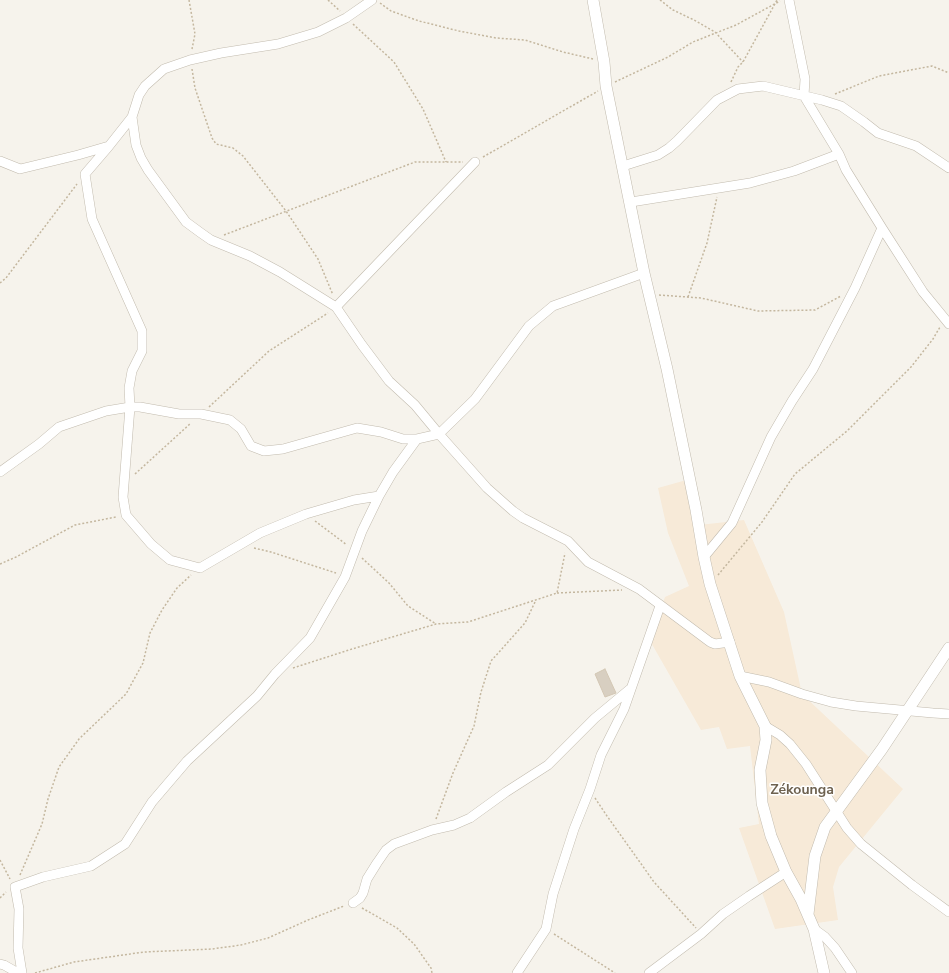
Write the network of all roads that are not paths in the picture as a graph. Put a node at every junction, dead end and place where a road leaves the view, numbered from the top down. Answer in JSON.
{"nodes":[{"id":1,"x":372,"y":0,"type":"edge"},
{"id":2,"x":593,"y":0,"type":"edge"},
{"id":3,"x":789,"y":0,"type":"edge"},
{"id":4,"x":804,"y":96,"type":"junction"},
{"id":5,"x":132,"y":117,"type":"junction"},
{"id":6,"x":109,"y":146,"type":"junction"},
{"id":7,"x":840,"y":154,"type":"junction"},
{"id":8,"x":0,"y":161,"type":"edge"},
{"id":9,"x":476,"y":162,"type":"road end"},
{"id":10,"x":623,"y":166,"type":"junction"},
{"id":11,"x":949,"y":168,"type":"edge"},
{"id":12,"x":631,"y":202,"type":"junction"},
{"id":13,"x":882,"y":228,"type":"junction"},
{"id":14,"x":644,"y":273,"type":"junction"},
{"id":15,"x":335,"y":306,"type":"junction"},
{"id":16,"x":947,"y":321,"type":"edge"},
{"id":17,"x":130,"y":407,"type":"junction"},
{"id":18,"x":439,"y":434,"type":"junction"},
{"id":19,"x":417,"y":439,"type":"junction"},
{"id":20,"x":0,"y":472,"type":"edge"},
{"id":21,"x":379,"y":496,"type":"junction"},
{"id":22,"x":704,"y":557,"type":"junction"},
{"id":23,"x":660,"y":606,"type":"junction"},
{"id":24,"x":730,"y":642,"type":"junction"},
{"id":25,"x":949,"y":648,"type":"edge"},
{"id":26,"x":740,"y":676,"type":"junction"},
{"id":27,"x":630,"y":689,"type":"junction"},
{"id":28,"x":907,"y":710,"type":"junction"},
{"id":29,"x":949,"y":714,"type":"edge"},
{"id":30,"x":765,"y":726,"type":"junction"},
{"id":31,"x":836,"y":811,"type":"junction"},
{"id":32,"x":786,"y":872,"type":"junction"},
{"id":33,"x":353,"y":903,"type":"road end"},
{"id":34,"x":949,"y":912,"type":"edge"},
{"id":35,"x":808,"y":914,"type":"junction"},
{"id":36,"x":814,"y":929,"type":"junction"},
{"id":37,"x":0,"y":964,"type":"edge"},
{"id":38,"x":18,"y":973,"type":"edge"},
{"id":39,"x":22,"y":973,"type":"edge"},
{"id":40,"x":517,"y":973,"type":"edge"},
{"id":41,"x":648,"y":973,"type":"edge"},
{"id":42,"x":824,"y":973,"type":"edge"},
{"id":43,"x":852,"y":973,"type":"edge"}],
"edges":[{"from":1,"to":5,"type":"street"},
{"from":2,"to":10,"type":"street"},
{"from":3,"to":4,"type":"street"},
{"from":4,"to":7,"type":"street"},
{"from":4,"to":10,"type":"street"},
{"from":4,"to":11,"type":"street"},
{"from":5,"to":6,"type":"street"},
{"from":5,"to":15,"type":"street"},
{"from":6,"to":8,"type":"street"},
{"from":6,"to":17,"type":"street"},
{"from":7,"to":12,"type":"street"},
{"from":7,"to":13,"type":"street"},
{"from":9,"to":15,"type":"street"},
{"from":10,"to":12,"type":"street"},
{"from":12,"to":14,"type":"street"},
{"from":13,"to":16,"type":"street"},
{"from":13,"to":22,"type":"street"},
{"from":14,"to":18,"type":"street"},
{"from":14,"to":22,"type":"street"},
{"from":15,"to":18,"type":"street"},
{"from":17,"to":19,"type":"street"},
{"from":17,"to":20,"type":"street"},
{"from":17,"to":21,"type":"street"},
{"from":18,"to":19,"type":"street"},
{"from":18,"to":23,"type":"street"},
{"from":19,"to":21,"type":"street"},
{"from":21,"to":39,"type":"street"},
{"from":22,"to":24,"type":"street"},
{"from":23,"to":24,"type":"street"},
{"from":23,"to":27,"type":"street"},
{"from":24,"to":26,"type":"street"},
{"from":25,"to":28,"type":"street"},
{"from":26,"to":28,"type":"street"},
{"from":26,"to":30,"type":"street"},
{"from":27,"to":33,"type":"street"},
{"from":27,"to":40,"type":"street"},
{"from":28,"to":29,"type":"street"},
{"from":28,"to":31,"type":"street"},
{"from":30,"to":31,"type":"street"},
{"from":30,"to":32,"type":"street"},
{"from":31,"to":34,"type":"street"},
{"from":31,"to":35,"type":"street"},
{"from":32,"to":35,"type":"street"},
{"from":32,"to":41,"type":"street"},
{"from":35,"to":36,"type":"street"},
{"from":36,"to":42,"type":"street"},
{"from":36,"to":43,"type":"street"},
{"from":37,"to":38,"type":"street"}]}
